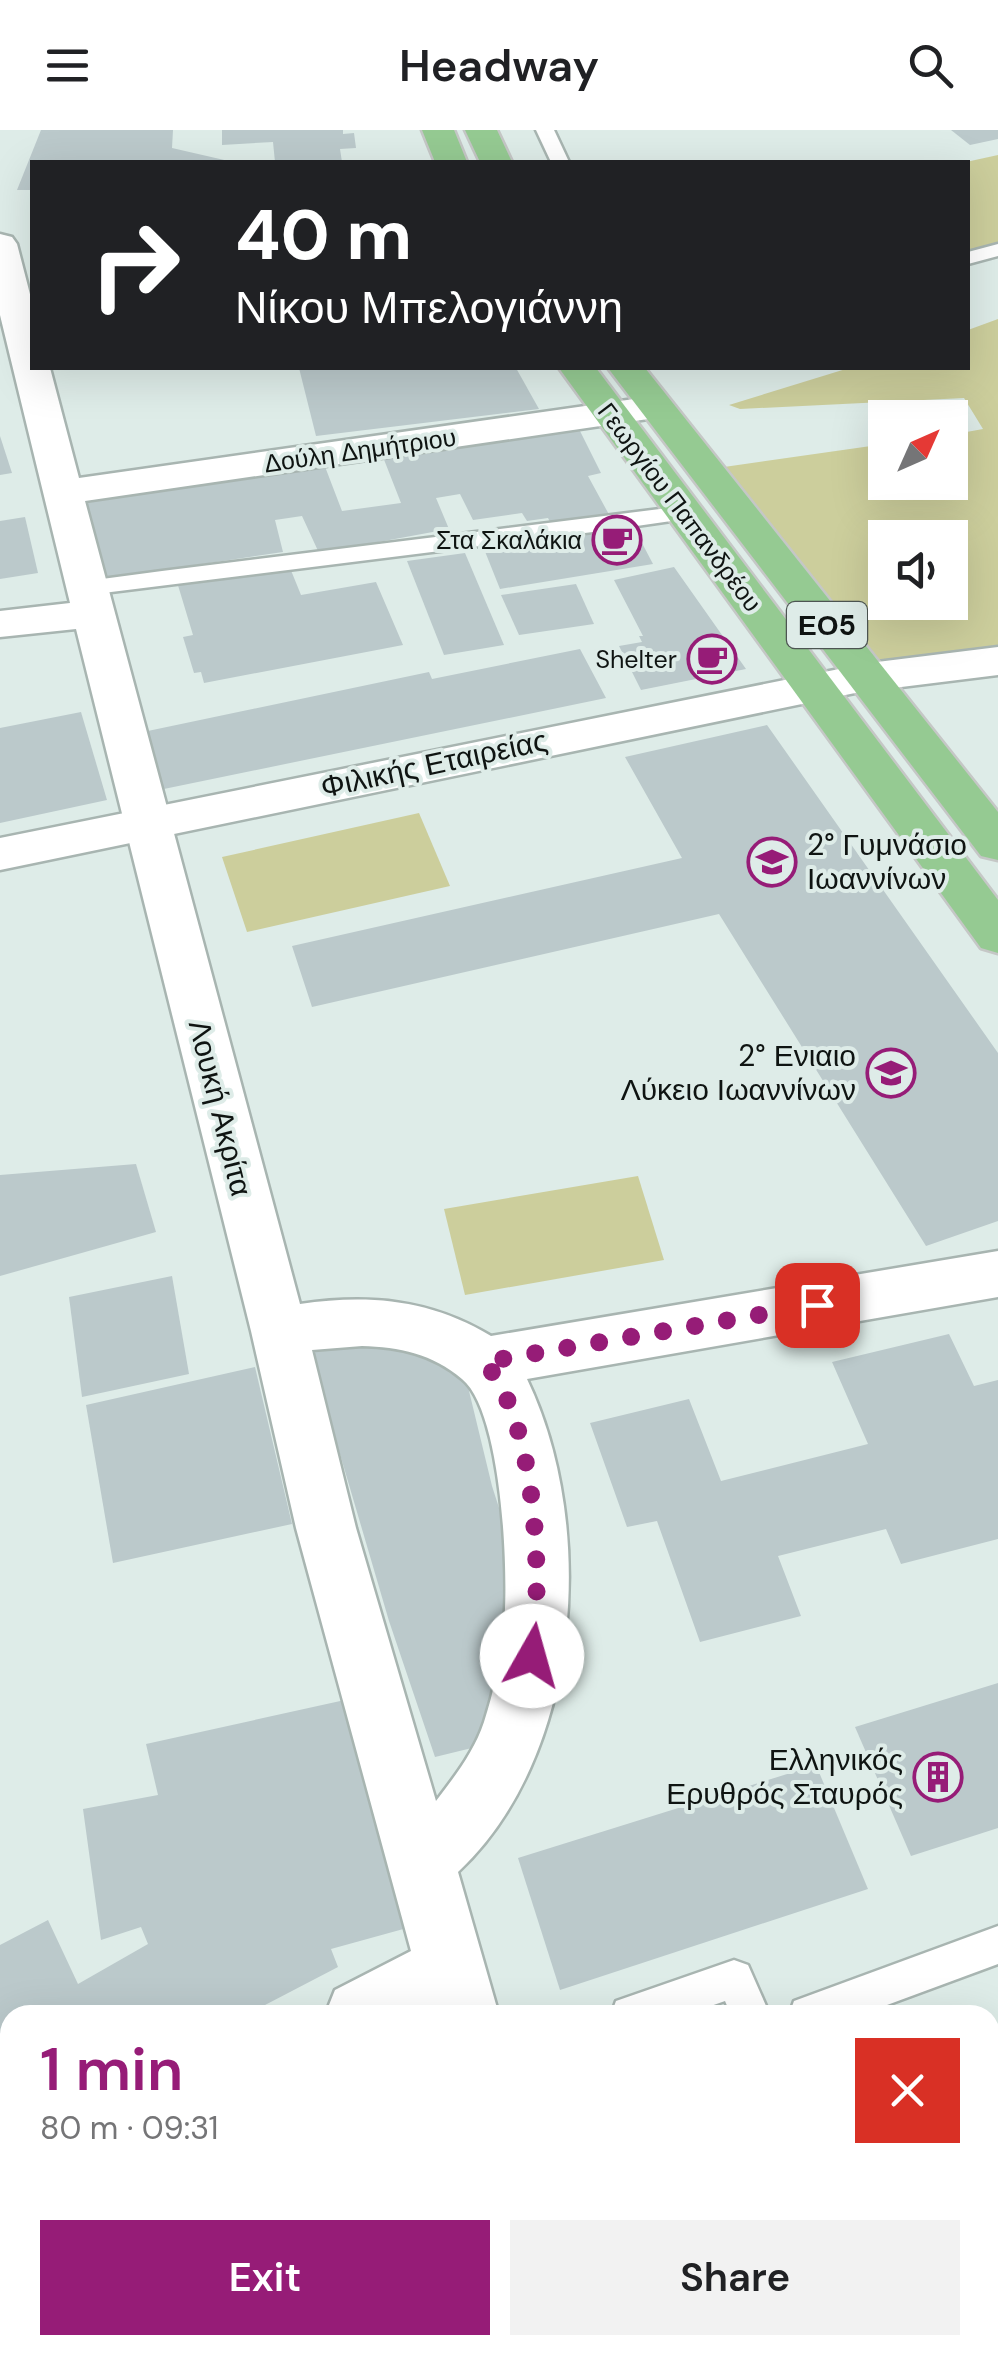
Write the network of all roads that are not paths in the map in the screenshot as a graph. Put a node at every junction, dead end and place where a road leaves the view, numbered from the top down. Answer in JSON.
{"nodes":[{"id":1,"x":438,"y":130,"type":"edge"},
{"id":2,"x":481,"y":130,"type":"edge"},
{"id":3,"x":545,"y":130,"type":"edge"},
{"id":4,"x":451,"y":160,"type":"edge"},
{"id":5,"x":495,"y":160,"type":"edge"},
{"id":6,"x":559,"y":160,"type":"edge"},
{"id":7,"x":0,"y":244,"type":"edge"},
{"id":8,"x":998,"y":250,"type":"edge"},
{"id":9,"x":970,"y":257,"type":"edge"},
{"id":10,"x":30,"y":360,"type":"edge"},
{"id":11,"x":33,"y":370,"type":"edge"},
{"id":12,"x":578,"y":370,"type":"edge"},
{"id":13,"x":627,"y":370,"type":"edge"},
{"id":14,"x":655,"y":407,"type":"junction"},
{"id":15,"x":611,"y":414,"type":"junction"},
{"id":16,"x":64,"y":492,"type":"junction"},
{"id":17,"x":684,"y":514,"type":"junction"},
{"id":18,"x":90,"y":601,"type":"junction"},
{"id":19,"x":0,"y":624,"type":"edge"},
{"id":20,"x":998,"y":661,"type":"edge"},
{"id":21,"x":868,"y":677,"type":"junction"},
{"id":22,"x":814,"y":686,"type":"junction"},
{"id":23,"x":149,"y":823,"type":"junction"},
{"id":24,"x":998,"y":844,"type":"edge"},
{"id":25,"x":0,"y":854,"type":"edge"},
{"id":26,"x":998,"y":935,"type":"edge"},
{"id":27,"x":998,"y":1274,"type":"edge"},
{"id":28,"x":280,"y":1331,"type":"junction"},
{"id":29,"x":484,"y":1362,"type":"junction"},
{"id":30,"x":420,"y":1862,"type":"junction"},
{"id":31,"x":998,"y":1945,"type":"edge"},
{"id":32,"x":457,"y":1992,"type":"edge"},
{"id":33,"x":402,"y":2005,"type":"edge"},
{"id":34,"x":659,"y":2005,"type":"edge"},
{"id":35,"x":746,"y":2005,"type":"edge"},
{"id":36,"x":835,"y":2005,"type":"edge"}],
"edges":[{"from":1,"to":4,"type":"main road"},
{"from":2,"to":5,"type":"main road"},
{"from":3,"to":6,"type":"lane"},
{"from":7,"to":10,"type":"street","name":"Λουκή Ακρίτα"},
{"from":8,"to":9,"type":"lane"},
{"from":11,"to":16,"type":"street","name":"Λουκή Ακρίτα"},
{"from":12,"to":15,"type":"main road","name":"Γεωργίου Παπανδρέου","number":"ΕΟ5"},
{"from":13,"to":14,"type":"main road","name":"Γεωργίου Παπανδρέου","number":"ΕΟ5"},
{"from":14,"to":15,"type":"street","name":"Δούλη Δημήτριου"},
{"from":14,"to":21,"type":"main road","name":"Γεωργίου Παπανδρέου","number":"ΕΟ5"},
{"from":15,"to":16,"type":"street","name":"Δούλη Δημήτριου"},
{"from":15,"to":17,"type":"main road","name":"Γεωργίου Παπανδρέου","number":"ΕΟ5"},
{"from":16,"to":18,"type":"street","name":"Λουκή Ακρίτα"},
{"from":17,"to":18,"type":"lane"},
{"from":17,"to":22,"type":"main road","name":"Γεωργίου Παπανδρέου","number":"ΕΟ5"},
{"from":18,"to":19,"type":"street"},
{"from":18,"to":23,"type":"street","name":"Λουκή Ακρίτα"},
{"from":20,"to":21,"type":"street","name":"Φιλικής Εταιρείας"},
{"from":21,"to":22,"type":"street","name":"Φιλικής Εταιρείας"},
{"from":21,"to":24,"type":"main road","name":"Γεωργίου Παπανδρέου","number":"ΕΟ5"},
{"from":22,"to":23,"type":"street","name":"Φιλικής Εταιρείας"},
{"from":22,"to":26,"type":"main road","name":"Γεωργίου Παπανδρέου","number":"ΕΟ5"},
{"from":23,"to":25,"type":"street","name":"Φιλικής Εταιρείας"},
{"from":23,"to":28,"type":"street","name":"Λουκή Ακρίτα"},
{"from":27,"to":29,"type":"street"},
{"from":28,"to":29,"type":"street"},
{"from":28,"to":30,"type":"street","name":"Λουκή Ακρίτα"},
{"from":29,"to":30,"type":"street"},
{"from":30,"to":32,"type":"street","name":"Λουκή Ακρίτα"},
{"from":31,"to":36,"type":"lane"},
{"from":32,"to":33,"type":"street"},
{"from":34,"to":35,"type":"lane"}]}
